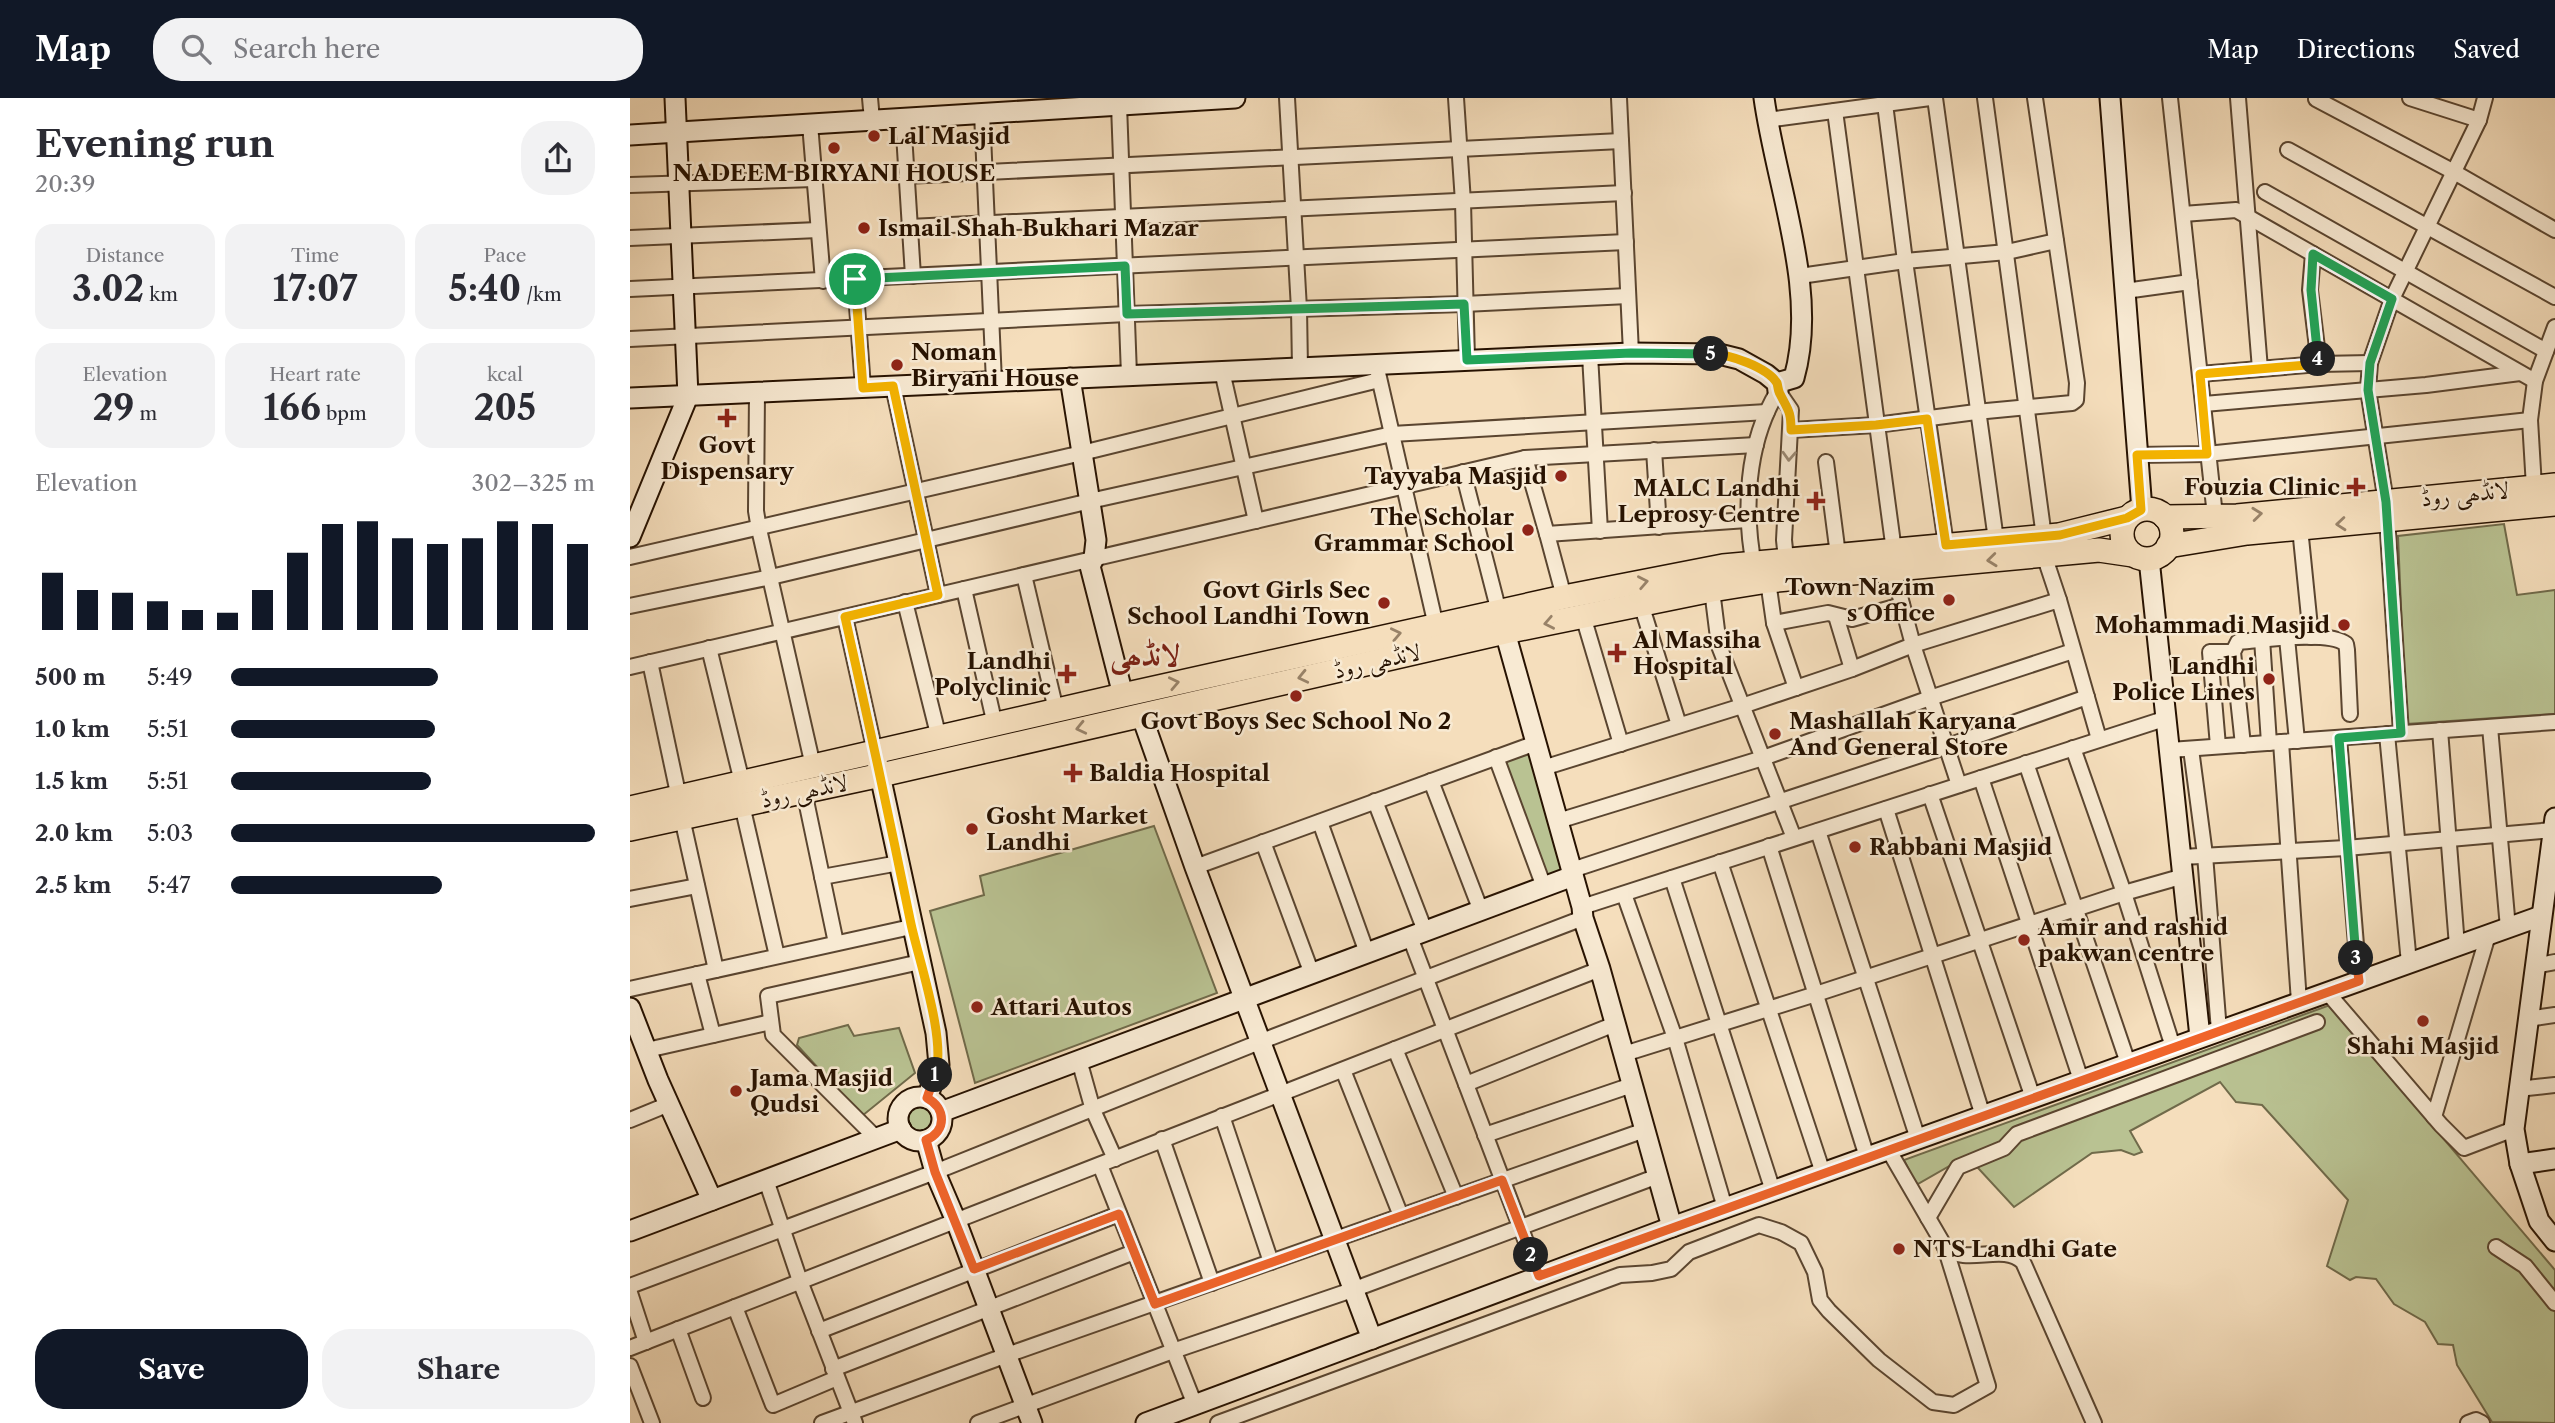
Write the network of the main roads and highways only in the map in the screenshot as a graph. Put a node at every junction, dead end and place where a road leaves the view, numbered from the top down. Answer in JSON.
{"nodes":[{"id":1,"x":2544,"y":486,"type":"edge"},
{"id":2,"x":2555,"y":505,"type":"edge"},
{"id":3,"x":2386,"y":511,"type":"junction"},
{"id":4,"x":2134,"y":514,"type":"junction"},
{"id":5,"x":2165,"y":517,"type":"junction"},
{"id":6,"x":2044,"y":546,"type":"junction"},
{"id":7,"x":2168,"y":547,"type":"junction"},
{"id":8,"x":2141,"y":557,"type":"junction"},
{"id":9,"x":1894,"y":560,"type":"junction"},
{"id":10,"x":1759,"y":575,"type":"junction"},
{"id":11,"x":1502,"y":622,"type":"junction"},
{"id":12,"x":742,"y":794,"type":"junction"},
{"id":13,"x":630,"y":808,"type":"edge"},
{"id":14,"x":681,"y":808,"type":"junction"},
{"id":15,"x":630,"y":829,"type":"edge"}],
"edges":[{"from":1,"to":3,"type":"main road","name":"لانڈھی روڈ"},
{"from":2,"to":3,"type":"main road","name":"لانڈھی روڈ"},
{"from":5,"to":3,"type":"main road","name":"لانڈھی روڈ","one_way":true},
{"from":3,"to":7,"type":"main road","name":"لانڈھی روڈ","one_way":true},
{"from":4,"to":5,"type":"main road"},
{"from":4,"to":6,"type":"main road","name":"لانڈھی روڈ"},
{"from":4,"to":8,"type":"main road"},
{"from":5,"to":7,"type":"main road"},
{"from":6,"to":8,"type":"main road","name":"لانڈھی روڈ"},
{"from":6,"to":9,"type":"main road","name":"لانڈھی روڈ","one_way":true},
{"from":6,"to":9,"type":"main road","name":"لانڈھی روڈ"},
{"from":7,"to":8,"type":"main road"},
{"from":9,"to":10,"type":"main road","name":"لانڈھی روڈ"},
{"from":9,"to":10,"type":"main road","name":"لانڈھی روڈ"},
{"from":10,"to":11,"type":"main road","name":"لانڈھی روڈ","one_way":true},
{"from":11,"to":10,"type":"main road","name":"لانڈھی روڈ","one_way":true},
{"from":11,"to":12,"type":"main road","name":"لانڈھی روڈ","one_way":true},
{"from":12,"to":11,"type":"main road","name":"لانڈھی روڈ","one_way":true},
{"from":12,"to":14,"type":"main road","name":"لانڈھی روڈ"},
{"from":13,"to":14,"type":"main road","name":"لانڈھی روڈ"},
{"from":14,"to":15,"type":"main road","name":"لانڈھی روڈ"}]}
